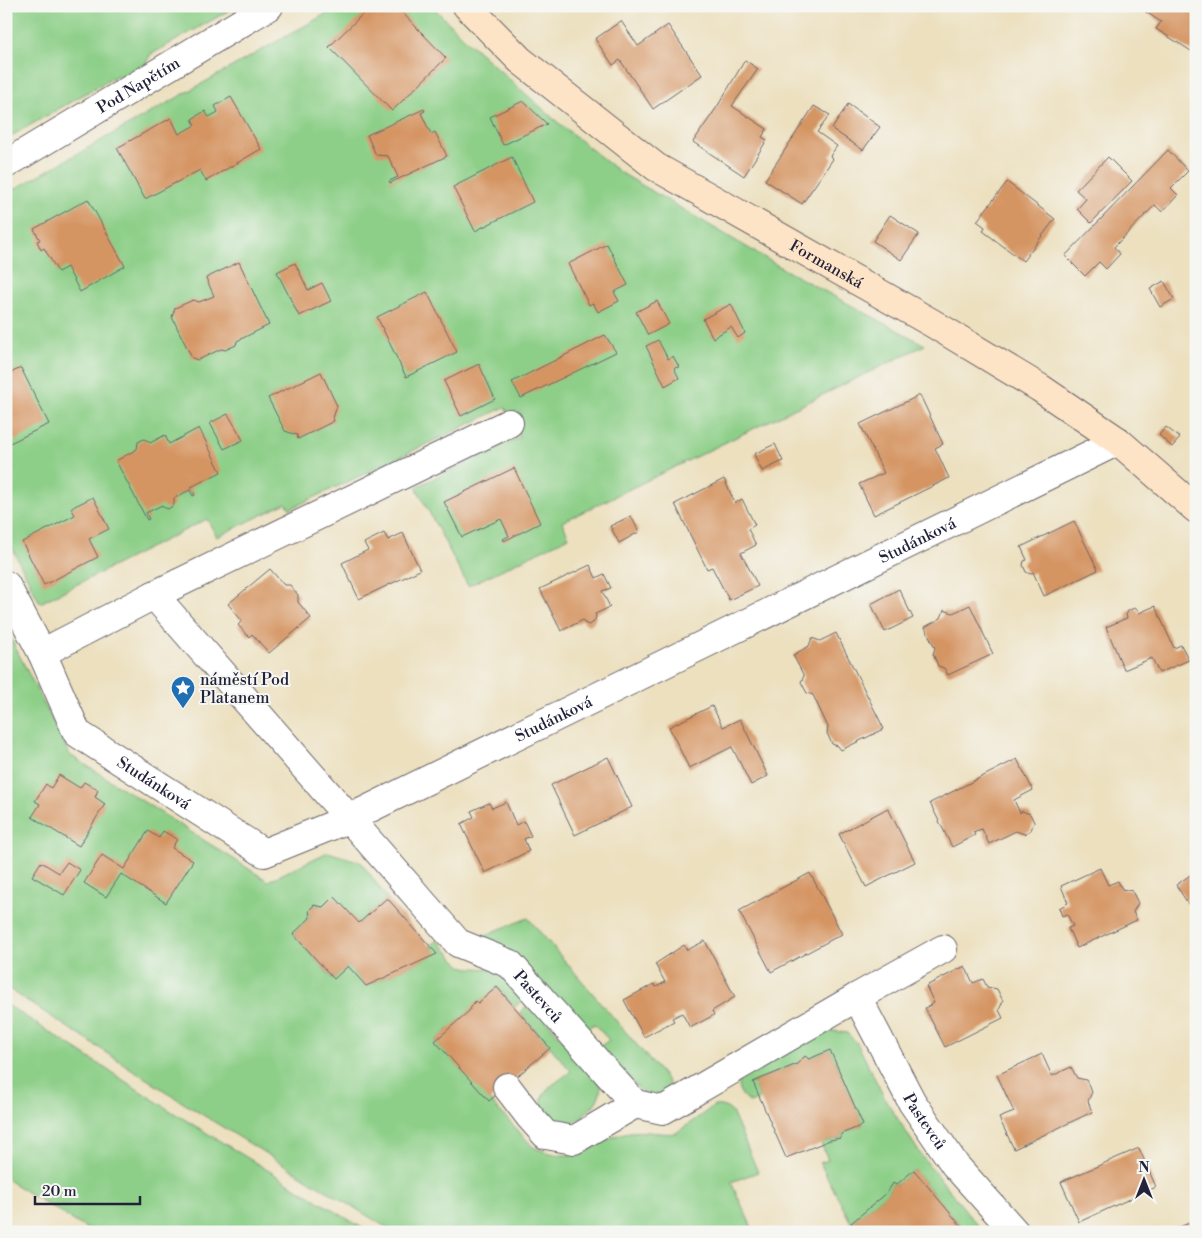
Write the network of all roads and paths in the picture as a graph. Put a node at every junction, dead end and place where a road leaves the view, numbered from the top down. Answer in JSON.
{"nodes":[{"id":1,"x":269,"y":6,"type":"edge"},
{"id":2,"x":466,"y":6,"type":"edge"},
{"id":3,"x":6,"y":164,"type":"edge"},
{"id":4,"x":509,"y":423,"type":"dead end"},
{"id":5,"x":1118,"y":441,"type":"junction"},
{"id":6,"x":1196,"y":509,"type":"edge"},
{"id":7,"x":6,"y":585,"type":"edge"},
{"id":8,"x":154,"y":595,"type":"junction"},
{"id":9,"x":42,"y":654,"type":"junction"},
{"id":10,"x":348,"y":819,"type":"junction"},
{"id":11,"x":943,"y":949,"type":"dead end"},
{"id":12,"x":857,"y":997,"type":"junction"},
{"id":13,"x":507,"y":1086,"type":"dead end"},
{"id":14,"x":635,"y":1104,"type":"junction"},
{"id":15,"x":1015,"y":1232,"type":"edge"}],
"edges":[{"from":1,"to":3,"type":"street","name":"Pod Napětím"},
{"from":2,"to":5,"type":"street","name":"Formanská"},
{"from":4,"to":8,"type":"street"},
{"from":5,"to":6,"type":"street","name":"Formanská"},
{"from":5,"to":10,"type":"street","name":"Studánková"},
{"from":7,"to":9,"type":"street","name":"Studánková"},
{"from":8,"to":9,"type":"street"},
{"from":8,"to":10,"type":"street"},
{"from":9,"to":10,"type":"street","name":"Studánková"},
{"from":10,"to":14,"type":"street","name":"Pastevců"},
{"from":11,"to":12,"type":"street"},
{"from":12,"to":14,"type":"street"},
{"from":12,"to":15,"type":"street","name":"Pastevců"},
{"from":13,"to":14,"type":"street"}]}
